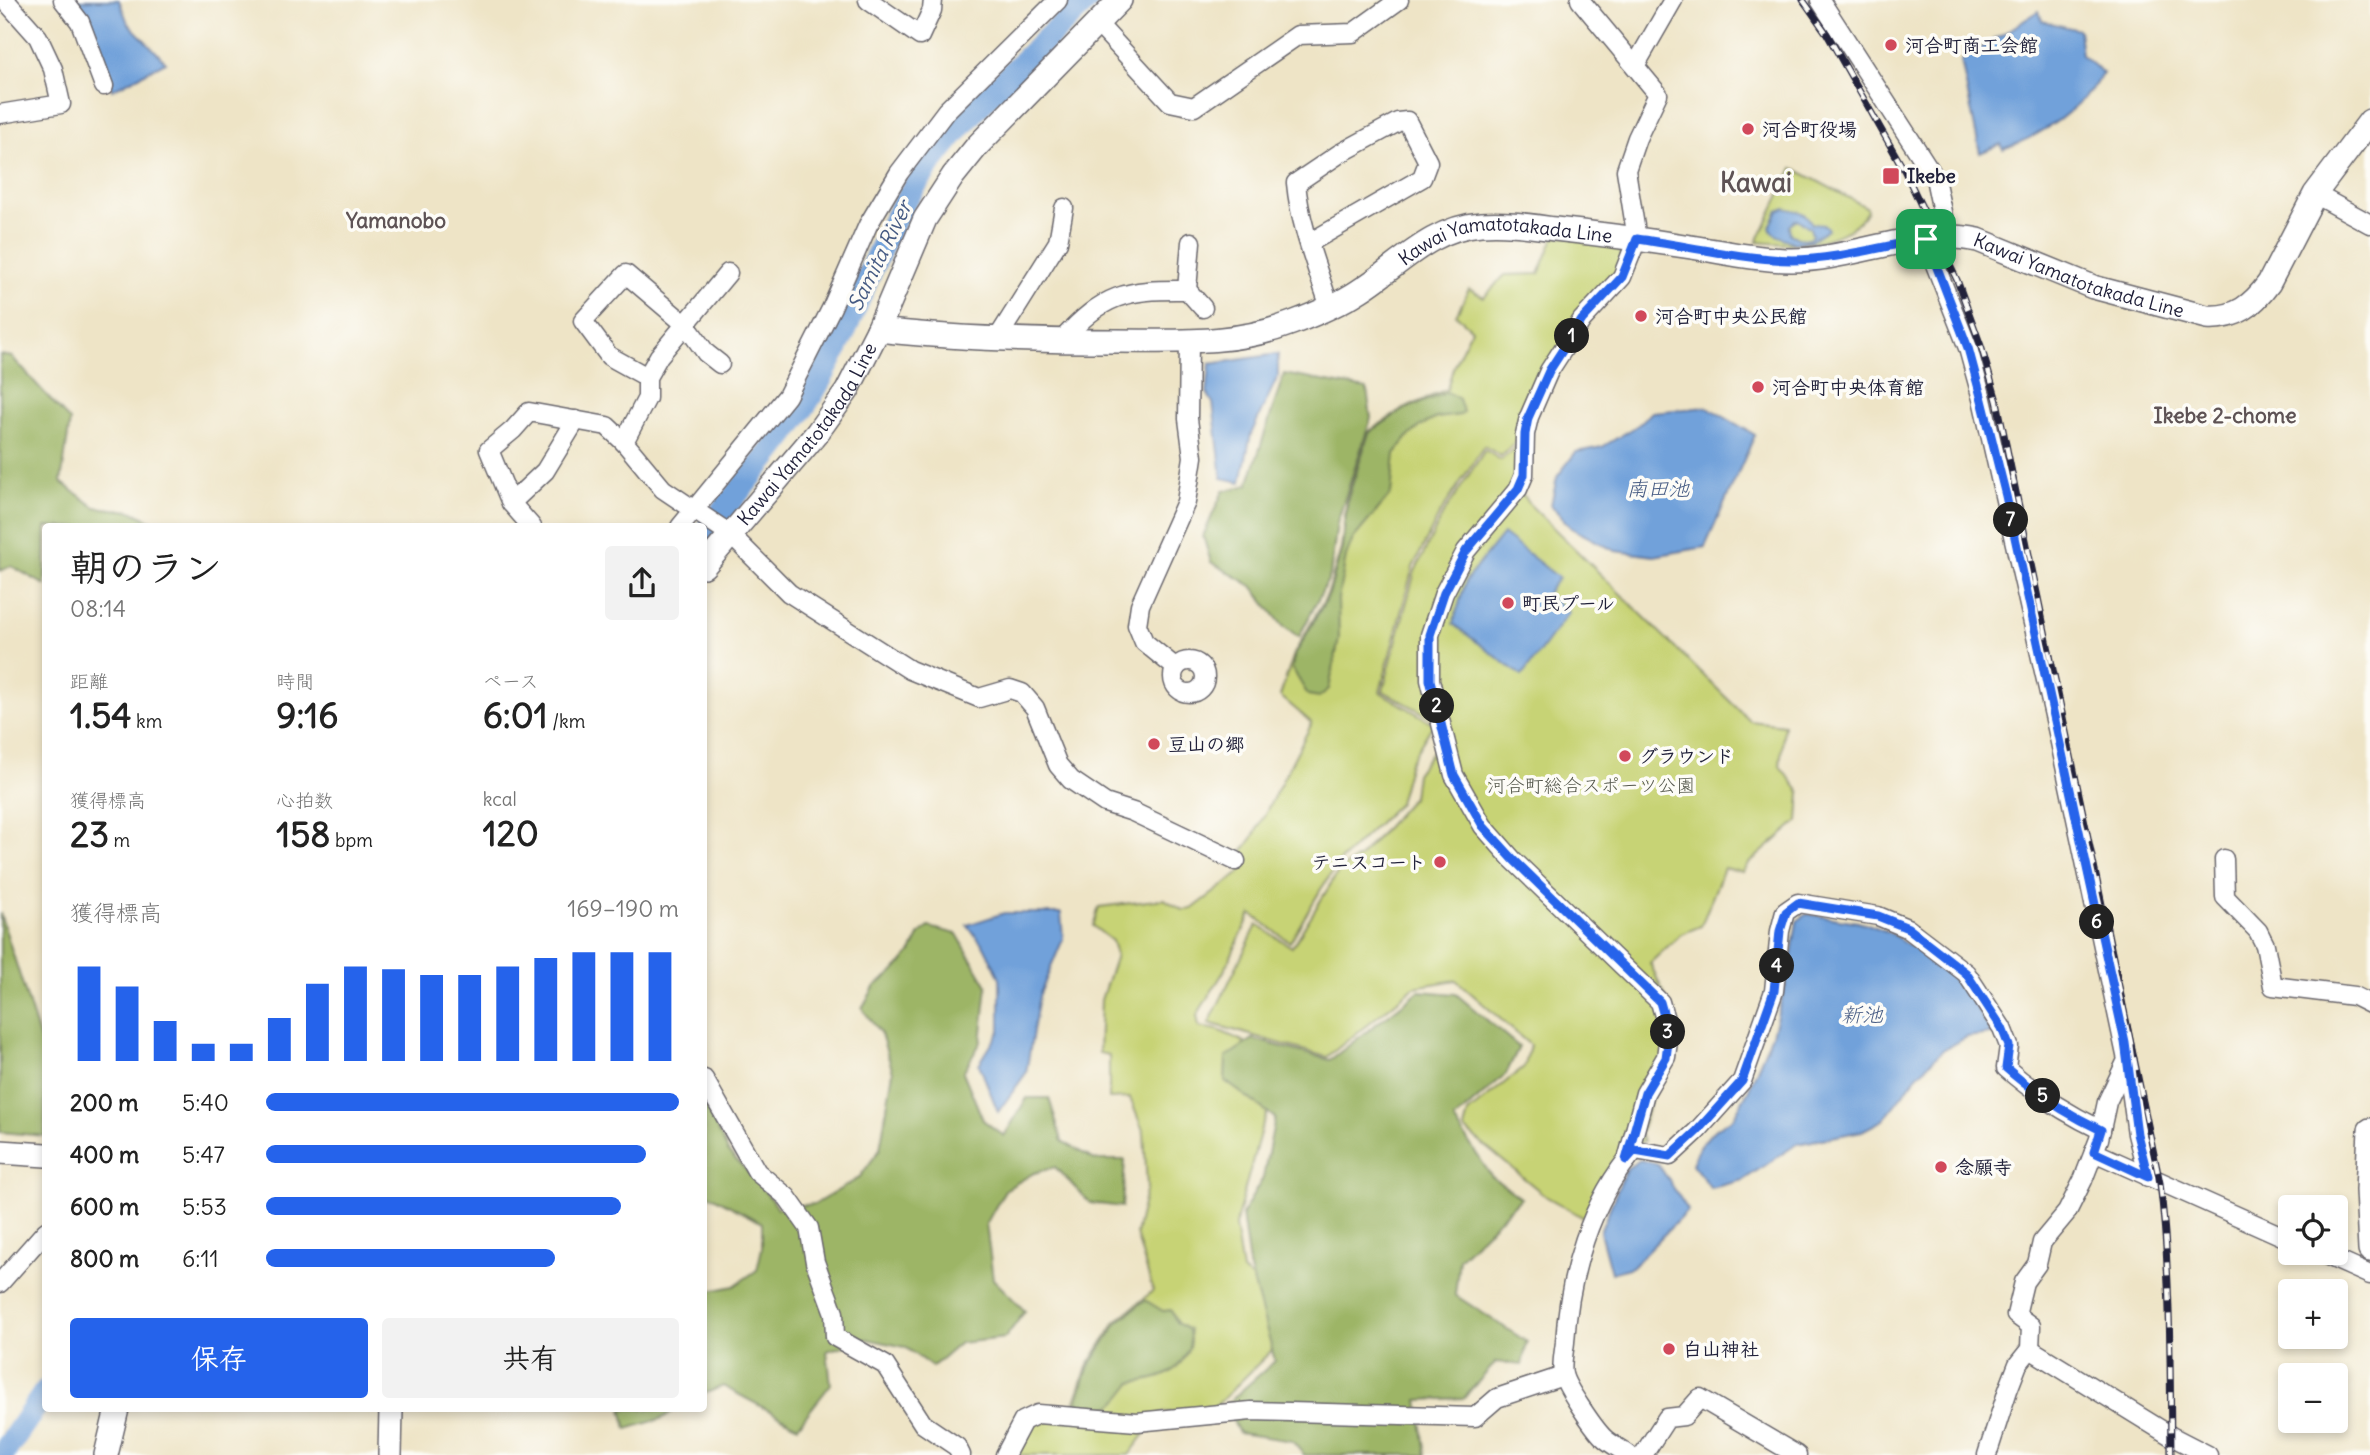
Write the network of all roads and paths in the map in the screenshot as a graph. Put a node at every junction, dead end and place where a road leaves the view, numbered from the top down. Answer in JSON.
{"nodes":[{"id":1,"x":5,"y":0,"type":"edge"},
{"id":2,"x":63,"y":0,"type":"edge"},
{"id":3,"x":868,"y":0,"type":"edge"},
{"id":4,"x":933,"y":0,"type":"edge"},
{"id":5,"x":1058,"y":0,"type":"edge"},
{"id":6,"x":1120,"y":0,"type":"edge"},
{"id":7,"x":1399,"y":0,"type":"edge"},
{"id":8,"x":1580,"y":0,"type":"edge"},
{"id":9,"x":1674,"y":0,"type":"edge"},
{"id":10,"x":1820,"y":0,"type":"edge"},
{"id":11,"x":1098,"y":23,"type":"junction"},
{"id":12,"x":1635,"y":66,"type":"junction"},
{"id":13,"x":104,"y":86,"type":"dead end"},
{"id":14,"x":0,"y":114,"type":"edge"},
{"id":15,"x":2370,"y":121,"type":"edge"},
{"id":16,"x":2315,"y":194,"type":"junction"},
{"id":17,"x":1064,"y":208,"type":"dead end"},
{"id":18,"x":2370,"y":224,"type":"edge"},
{"id":19,"x":1936,"y":238,"type":"junction"},
{"id":20,"x":1637,"y":239,"type":"junction"},
{"id":21,"x":1191,"y":242,"type":"dead end"},
{"id":22,"x":1309,"y":243,"type":"junction"},
{"id":23,"x":729,"y":273,"type":"dead end"},
{"id":24,"x":1187,"y":290,"type":"junction"},
{"id":25,"x":1203,"y":308,"type":"dead end"},
{"id":26,"x":1330,"y":308,"type":"junction"},
{"id":27,"x":685,"y":325,"type":"junction"},
{"id":28,"x":878,"y":330,"type":"junction"},
{"id":29,"x":997,"y":339,"type":"junction"},
{"id":30,"x":1061,"y":341,"type":"junction"},
{"id":31,"x":1189,"y":341,"type":"junction"},
{"id":32,"x":720,"y":364,"type":"dead end"},
{"id":33,"x":646,"y":377,"type":"junction"},
{"id":34,"x":576,"y":420,"type":"junction"},
{"id":35,"x":624,"y":442,"type":"junction"},
{"id":36,"x":511,"y":503,"type":"junction"},
{"id":37,"x":694,"y":509,"type":"junction"},
{"id":38,"x":528,"y":523,"type":"edge"},
{"id":39,"x":683,"y":523,"type":"edge"},
{"id":40,"x":730,"y":534,"type":"junction"},
{"id":41,"x":707,"y":562,"type":"edge"},
{"id":42,"x":1176,"y":668,"type":"dead end"},
{"id":43,"x":2224,"y":859,"type":"dead end"},
{"id":44,"x":1236,"y":861,"type":"dead end"},
{"id":45,"x":2370,"y":1004,"type":"edge"},
{"id":46,"x":2127,"y":1060,"type":"junction"},
{"id":47,"x":707,"y":1084,"type":"edge"},
{"id":48,"x":2101,"y":1130,"type":"junction"},
{"id":49,"x":2370,"y":1130,"type":"edge"},
{"id":50,"x":0,"y":1152,"type":"edge"},
{"id":51,"x":2094,"y":1152,"type":"junction"},
{"id":52,"x":42,"y":1155,"type":"edge"},
{"id":53,"x":1626,"y":1160,"type":"junction"},
{"id":54,"x":2148,"y":1177,"type":"junction"},
{"id":55,"x":2278,"y":1234,"type":"edge"},
{"id":56,"x":42,"y":1236,"type":"edge"},
{"id":57,"x":2370,"y":1250,"type":"edge"},
{"id":58,"x":2348,"y":1265,"type":"edge"},
{"id":59,"x":2370,"y":1275,"type":"edge"},
{"id":60,"x":0,"y":1283,"type":"edge"},
{"id":61,"x":2030,"y":1349,"type":"junction"},
{"id":62,"x":1563,"y":1376,"type":"junction"},
{"id":63,"x":116,"y":1412,"type":"edge"},
{"id":64,"x":391,"y":1412,"type":"edge"},
{"id":65,"x":106,"y":1455,"type":"edge"},
{"id":66,"x":390,"y":1455,"type":"edge"},
{"id":67,"x":961,"y":1455,"type":"edge"},
{"id":68,"x":1005,"y":1455,"type":"edge"},
{"id":69,"x":1629,"y":1455,"type":"edge"},
{"id":70,"x":1643,"y":1455,"type":"edge"},
{"id":71,"x":1797,"y":1455,"type":"edge"},
{"id":72,"x":1987,"y":1455,"type":"edge"},
{"id":73,"x":2208,"y":1455,"type":"edge"}],
"edges":[{"from":1,"to":14,"type":"street"},
{"from":2,"to":13,"type":"street"},
{"from":3,"to":4,"type":"street"},
{"from":5,"to":37,"type":"street"},
{"from":6,"to":11,"type":"main road","name":"Kawai Yamatotakada Line"},
{"from":7,"to":11,"type":"street"},
{"from":8,"to":12,"type":"street"},
{"from":9,"to":12,"type":"street"},
{"from":10,"to":19,"type":"street"},
{"from":11,"to":28,"type":"main road","name":"Kawai Yamatotakada Line"},
{"from":12,"to":20,"type":"street"},
{"from":15,"to":16,"type":"main road","name":"Kawai Yamatotakada Line"},
{"from":16,"to":18,"type":"street"},
{"from":16,"to":19,"type":"main road","name":"Kawai Yamatotakada Line"},
{"from":17,"to":29,"type":"street"},
{"from":19,"to":20,"type":"main road","name":"Kawai Yamatotakada Line"},
{"from":19,"to":46,"type":"street"},
{"from":20,"to":26,"type":"main road","name":"Kawai Yamatotakada Line"},
{"from":20,"to":53,"type":"street"},
{"from":21,"to":24,"type":"street"},
{"from":22,"to":22,"type":"street"},
{"from":22,"to":26,"type":"street"},
{"from":23,"to":27,"type":"street"},
{"from":24,"to":25,"type":"street"},
{"from":24,"to":30,"type":"street"},
{"from":26,"to":31,"type":"main road","name":"Kawai Yamatotakada Line"},
{"from":27,"to":32,"type":"street"},
{"from":27,"to":33,"type":"street"},
{"from":27,"to":33,"type":"street"},
{"from":28,"to":29,"type":"main road","name":"Kawai Yamatotakada Line"},
{"from":28,"to":40,"type":"main road","name":"Kawai Yamatotakada Line"},
{"from":29,"to":30,"type":"main road","name":"Kawai Yamatotakada Line"},
{"from":30,"to":31,"type":"main road","name":"Kawai Yamatotakada Line"},
{"from":31,"to":42,"type":"street"},
{"from":33,"to":35,"type":"street"},
{"from":34,"to":35,"type":"street"},
{"from":34,"to":36,"type":"street"},
{"from":34,"to":36,"type":"street"},
{"from":35,"to":37,"type":"street"},
{"from":36,"to":38,"type":"street"},
{"from":37,"to":39,"type":"street"},
{"from":37,"to":40,"type":"street"},
{"from":40,"to":41,"type":"main road","name":"Kawai Yamatotakada Line"},
{"from":40,"to":44,"type":"street"},
{"from":43,"to":45,"type":"street"},
{"from":46,"to":48,"type":"street"},
{"from":46,"to":54,"type":"street"},
{"from":47,"to":67,"type":"street"},
{"from":48,"to":51,"type":"street"},
{"from":48,"to":53,"type":"street"},
{"from":49,"to":57,"type":"main road"},
{"from":50,"to":52,"type":"main road"},
{"from":51,"to":54,"type":"street"},
{"from":51,"to":61,"type":"street"},
{"from":53,"to":62,"type":"street"},
{"from":54,"to":55,"type":"street"},
{"from":56,"to":60,"type":"street"},
{"from":58,"to":59,"type":"street"},
{"from":61,"to":72,"type":"street"},
{"from":61,"to":73,"type":"street"},
{"from":62,"to":68,"type":"street"},
{"from":62,"to":69,"type":"street"},
{"from":63,"to":65,"type":"main road"},
{"from":64,"to":66,"type":"main road"},
{"from":70,"to":71,"type":"street"}]}
